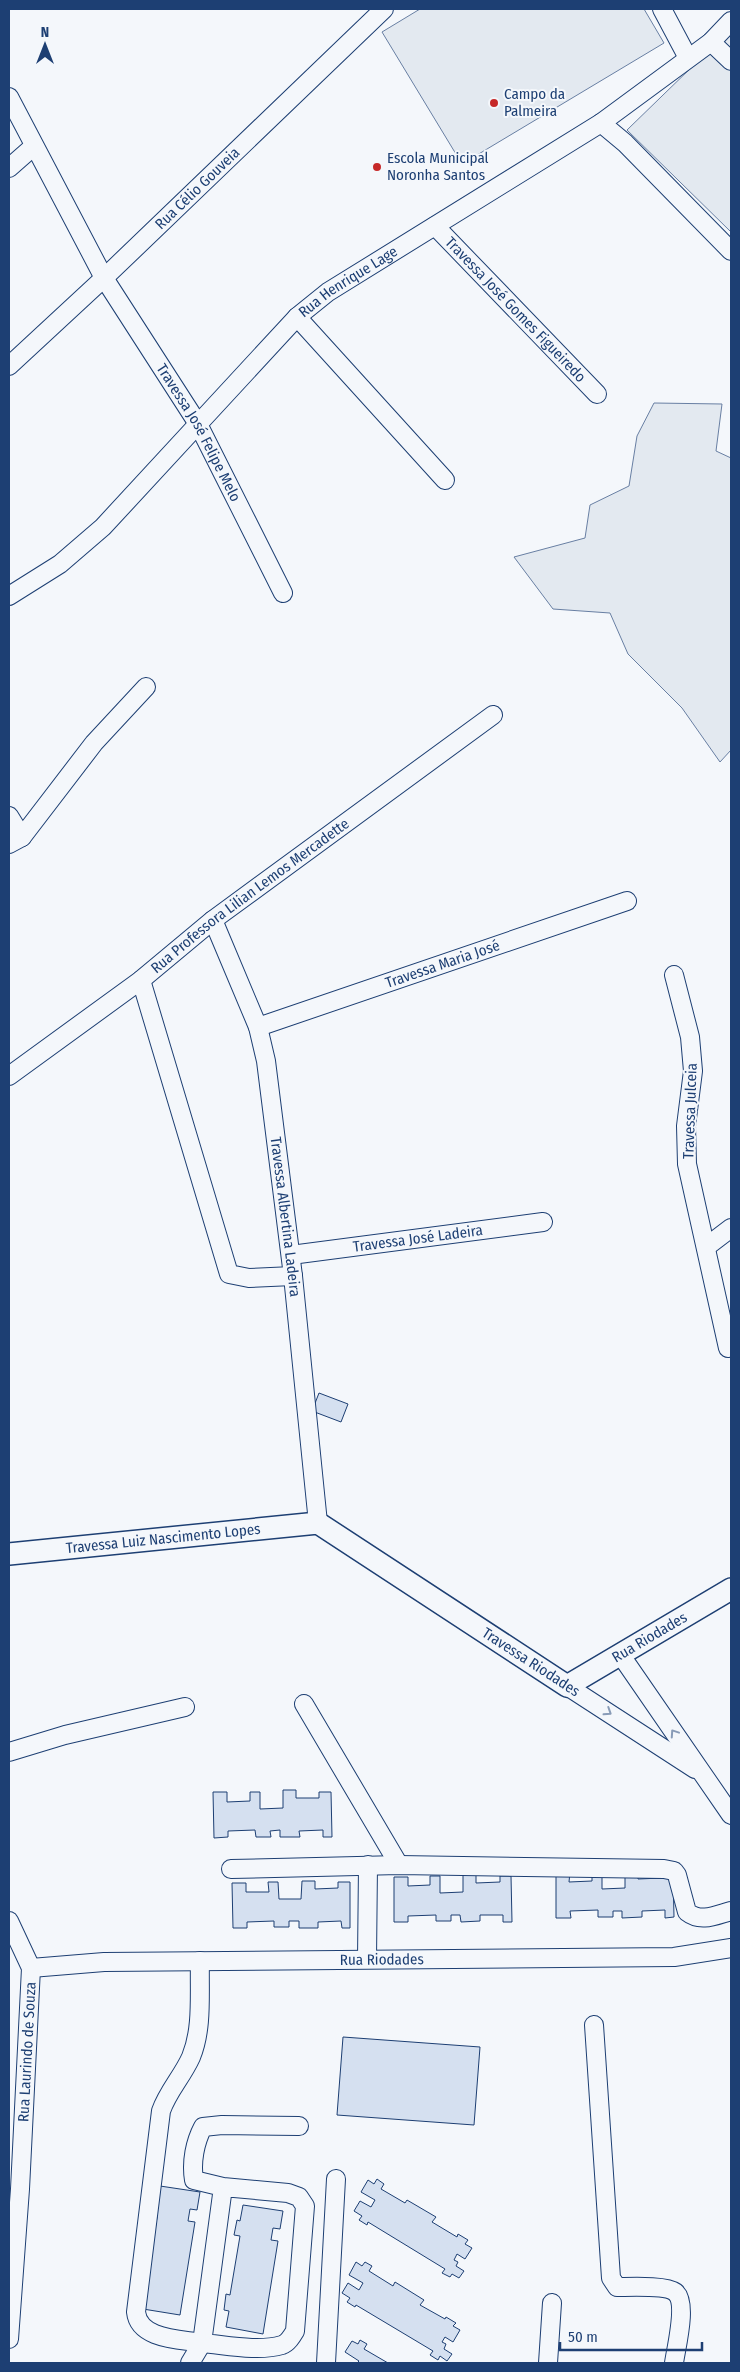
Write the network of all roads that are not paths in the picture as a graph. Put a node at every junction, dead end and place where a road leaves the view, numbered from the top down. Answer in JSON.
{"nodes":[{"id":1,"x":384,"y":9,"type":"edge"},
{"id":2,"x":662,"y":9,"type":"edge"},
{"id":3,"x":731,"y":21,"type":"edge"},
{"id":4,"x":711,"y":42,"type":"junction"},
{"id":5,"x":688,"y":58,"type":"junction"},
{"id":6,"x":731,"y":61,"type":"edge"},
{"id":7,"x":9,"y":97,"type":"edge"},
{"id":8,"x":601,"y":123,"type":"junction"},
{"id":9,"x":34,"y":146,"type":"junction"},
{"id":10,"x":9,"y":168,"type":"edge"},
{"id":11,"x":434,"y":226,"type":"junction"},
{"id":12,"x":731,"y":250,"type":"edge"},
{"id":13,"x":104,"y":278,"type":"junction"},
{"id":14,"x":297,"y":317,"type":"junction"},
{"id":15,"x":9,"y":366,"type":"edge"},
{"id":16,"x":597,"y":394,"type":"dead end"},
{"id":17,"x":198,"y":424,"type":"junction"},
{"id":18,"x":444,"y":480,"type":"dead end"},
{"id":19,"x":283,"y":593,"type":"dead end"},
{"id":20,"x":9,"y":596,"type":"edge"},
{"id":21,"x":146,"y":687,"type":"dead end"},
{"id":22,"x":493,"y":715,"type":"dead end"},
{"id":23,"x":9,"y":816,"type":"edge"},
{"id":24,"x":15,"y":841,"type":"edge"},
{"id":25,"x":627,"y":902,"type":"dead end"},
{"id":26,"x":213,"y":920,"type":"junction"},
{"id":27,"x":674,"y":975,"type":"dead end"},
{"id":28,"x":141,"y":980,"type":"junction"},
{"id":29,"x":258,"y":1027,"type":"junction"},
{"id":30,"x":9,"y":1076,"type":"edge"},
{"id":31,"x":543,"y":1222,"type":"dead end"},
{"id":32,"x":731,"y":1228,"type":"edge"},
{"id":33,"x":706,"y":1247,"type":"junction"},
{"id":34,"x":291,"y":1255,"type":"junction"},
{"id":35,"x":293,"y":1276,"type":"junction"},
{"id":36,"x":728,"y":1348,"type":"dead end"},
{"id":37,"x":318,"y":1523,"type":"junction"},
{"id":38,"x":9,"y":1554,"type":"edge"},
{"id":39,"x":731,"y":1589,"type":"edge"},
{"id":40,"x":620,"y":1654,"type":"junction"},
{"id":41,"x":567,"y":1686,"type":"junction"},
{"id":42,"x":304,"y":1704,"type":"dead end"},
{"id":43,"x":185,"y":1707,"type":"dead end"},
{"id":44,"x":9,"y":1752,"type":"edge"},
{"id":45,"x":701,"y":1773,"type":"junction"},
{"id":46,"x":731,"y":1815,"type":"edge"},
{"id":47,"x":368,"y":1865,"type":"junction"},
{"id":48,"x":399,"y":1865,"type":"junction"},
{"id":49,"x":231,"y":1869,"type":"dead end"},
{"id":50,"x":731,"y":1911,"type":"edge"},
{"id":51,"x":9,"y":1921,"type":"edge"},
{"id":52,"x":731,"y":1948,"type":"edge"},
{"id":53,"x":366,"y":1959,"type":"junction"},
{"id":54,"x":200,"y":1961,"type":"junction"},
{"id":55,"x":31,"y":1968,"type":"junction"},
{"id":56,"x":594,"y":2025,"type":"dead end"},
{"id":57,"x":298,"y":2126,"type":"dead end"},
{"id":58,"x":336,"y":2179,"type":"dead end"},
{"id":59,"x":223,"y":2187,"type":"junction"},
{"id":60,"x":14,"y":2192,"type":"edge"},
{"id":61,"x":552,"y":2303,"type":"dead end"},
{"id":62,"x":9,"y":2339,"type":"edge"},
{"id":63,"x":202,"y":2343,"type":"junction"},
{"id":64,"x":190,"y":2363,"type":"edge"},
{"id":65,"x":326,"y":2363,"type":"edge"},
{"id":66,"x":548,"y":2363,"type":"edge"},
{"id":67,"x":674,"y":2363,"type":"edge"}],
"edges":[{"from":1,"to":13,"type":"street","name":"Rua Célio Gouveia"},
{"from":2,"to":5,"type":"street"},
{"from":3,"to":4,"type":"street","name":"Rua Henrique Lage"},
{"from":4,"to":5,"type":"street","name":"Rua Henrique Lage"},
{"from":4,"to":6,"type":"street"},
{"from":5,"to":8,"type":"street","name":"Rua Henrique Lage"},
{"from":7,"to":9,"type":"street","name":"Travessa José Felipe Melo"},
{"from":8,"to":11,"type":"street","name":"Rua Henrique Lage"},
{"from":8,"to":12,"type":"street"},
{"from":9,"to":10,"type":"street"},
{"from":9,"to":13,"type":"street","name":"Travessa José Felipe Melo"},
{"from":11,"to":14,"type":"street","name":"Rua Henrique Lage"},
{"from":11,"to":16,"type":"street","name":"Travessa José Gomes Figueiredo"},
{"from":13,"to":15,"type":"street","name":"Rua Célio Gouveia"},
{"from":13,"to":17,"type":"street","name":"Travessa José Felipe Melo"},
{"from":14,"to":17,"type":"street","name":"Rua Henrique Lage"},
{"from":14,"to":18,"type":"street"},
{"from":17,"to":19,"type":"street","name":"Travessa José Felipe Melo"},
{"from":17,"to":20,"type":"street","name":"Rua Henrique Lage"},
{"from":21,"to":24,"type":"street"},
{"from":22,"to":26,"type":"street","name":"Rua Professora Lilian Lemos Mercadette"},
{"from":23,"to":24,"type":"street"},
{"from":25,"to":29,"type":"street","name":"Travessa Maria José"},
{"from":26,"to":28,"type":"street","name":"Rua Professora Lilian Lemos Mercadette"},
{"from":26,"to":29,"type":"street","name":"Travessa Albertina Ladeira"},
{"from":27,"to":33,"type":"street","name":"Travessa Julceia"},
{"from":28,"to":30,"type":"street","name":"Rua Professora Lilian Lemos Mercadette"},
{"from":28,"to":35,"type":"street"},
{"from":29,"to":34,"type":"street","name":"Travessa Albertina Ladeira"},
{"from":31,"to":34,"type":"street","name":"Travessa José Ladeira"},
{"from":32,"to":33,"type":"street"},
{"from":33,"to":36,"type":"street","name":"Travessa Julceia"},
{"from":34,"to":35,"type":"street","name":"Travessa Albertina Ladeira"},
{"from":35,"to":37,"type":"street","name":"Travessa Albertina Ladeira"},
{"from":37,"to":38,"type":"street","name":"Travessa Luiz Nascimento Lopes"},
{"from":37,"to":41,"type":"street","name":"Travessa Riodades"},
{"from":39,"to":40,"type":"street","name":"Rua Riodades"},
{"from":40,"to":41,"type":"street","name":"Rua Riodades"},
{"from":45,"to":40,"type":"street","one_way":true},
{"from":41,"to":45,"type":"street","name":"Travessa Riodades","one_way":true},
{"from":42,"to":48,"type":"street"},
{"from":43,"to":44,"type":"street"},
{"from":45,"to":46,"type":"street","name":"Travessa Riodades"},
{"from":47,"to":48,"type":"street"},
{"from":47,"to":49,"type":"street"},
{"from":47,"to":53,"type":"street"},
{"from":48,"to":50,"type":"street"},
{"from":51,"to":55,"type":"street","name":"Rua Laurindo de Souza"},
{"from":52,"to":53,"type":"street","name":"Rua Riodades"},
{"from":53,"to":54,"type":"street","name":"Rua Riodades"},
{"from":54,"to":55,"type":"street","name":"Rua Riodades"},
{"from":54,"to":63,"type":"street"},
{"from":55,"to":60,"type":"street","name":"Rua Laurindo de Souza"},
{"from":56,"to":67,"type":"street"},
{"from":57,"to":59,"type":"street"},
{"from":58,"to":65,"type":"street"},
{"from":59,"to":63,"type":"street"},
{"from":59,"to":63,"type":"street"},
{"from":60,"to":62,"type":"street","name":"Rua Laurindo de Souza"},
{"from":61,"to":66,"type":"street"},
{"from":63,"to":64,"type":"street"}]}
